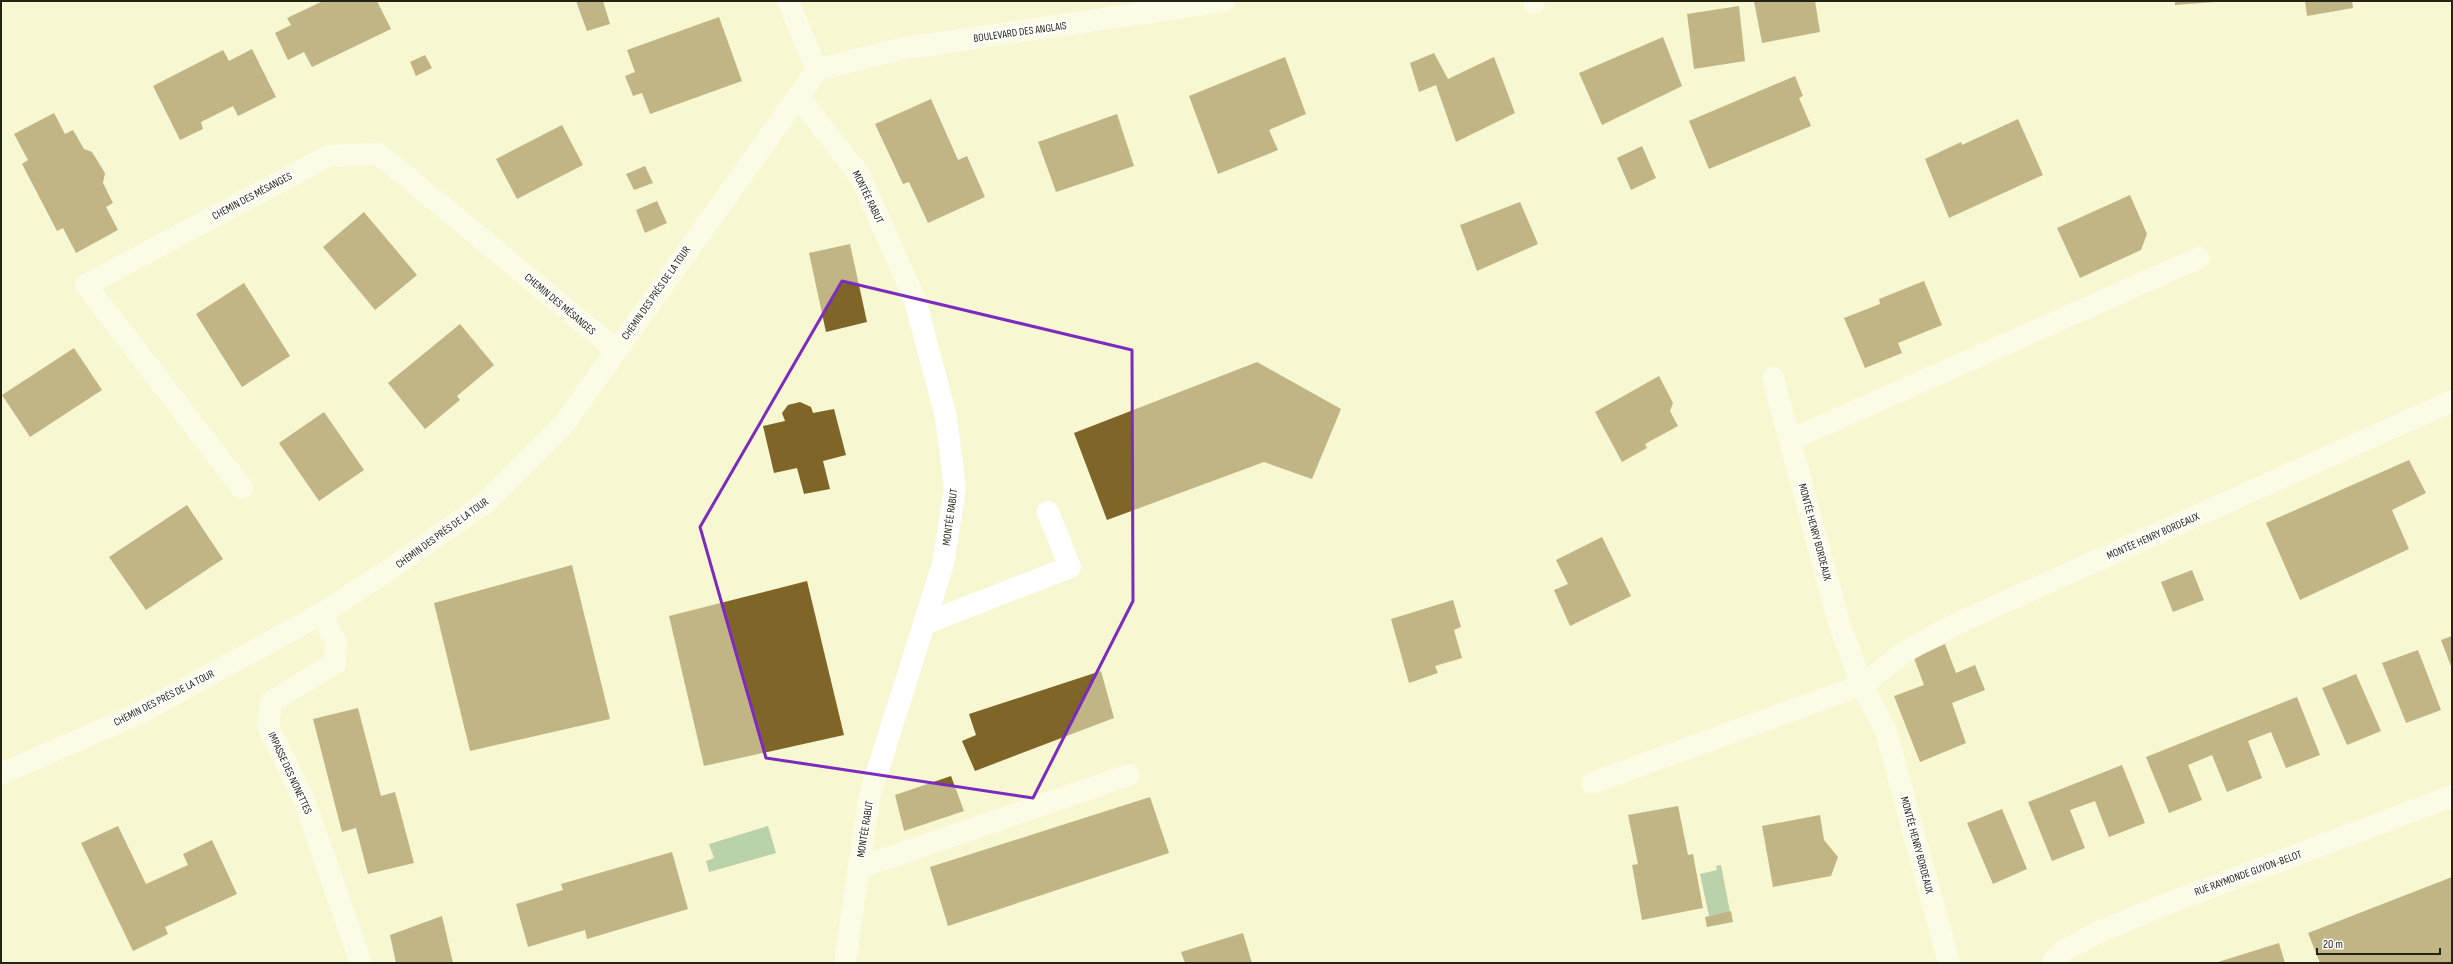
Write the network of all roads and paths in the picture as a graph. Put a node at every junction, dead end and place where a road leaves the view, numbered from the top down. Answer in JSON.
{"nodes":[{"id":1,"x":788,"y":1,"type":"edge"},
{"id":2,"x":1224,"y":1,"type":"edge"},
{"id":3,"x":817,"y":70,"type":"junction"},
{"id":4,"x":798,"y":96,"type":"junction"},
{"id":5,"x":2198,"y":258,"type":"dead end"},
{"id":6,"x":616,"y":350,"type":"junction"},
{"id":7,"x":1773,"y":378,"type":"dead end"},
{"id":8,"x":2452,"y":401,"type":"edge"},
{"id":9,"x":1790,"y":440,"type":"junction"},
{"id":10,"x":242,"y":488,"type":"dead end"},
{"id":11,"x":1048,"y":512,"type":"dead end"},
{"id":12,"x":321,"y":614,"type":"junction"},
{"id":13,"x":924,"y":624,"type":"junction"},
{"id":14,"x":1862,"y":685,"type":"junction"},
{"id":15,"x":1,"y":774,"type":"edge"},
{"id":16,"x":1129,"y":775,"type":"dead end"},
{"id":17,"x":1592,"y":783,"type":"dead end"},
{"id":18,"x":2452,"y":796,"type":"edge"},
{"id":19,"x":859,"y":868,"type":"junction"},
{"id":20,"x":361,"y":963,"type":"edge"},
{"id":21,"x":845,"y":963,"type":"edge"},
{"id":22,"x":1949,"y":963,"type":"edge"},
{"id":23,"x":2052,"y":963,"type":"edge"}],
"edges":[{"from":1,"to":3,"type":"street"},
{"from":2,"to":3,"type":"street","name":"BOULEVARD DES ANGLAIS"},
{"from":3,"to":4,"type":"street","name":"CHEMIN DES PRÉS DE LA TOUR"},
{"from":4,"to":6,"type":"street","name":"CHEMIN DES PRÉS DE LA TOUR"},
{"from":4,"to":13,"type":"street","name":"MONTÉE RABUT"},
{"from":5,"to":9,"type":"street"},
{"from":6,"to":10,"type":"street","name":"CHEMIN DES MÉSANGES"},
{"from":6,"to":12,"type":"street","name":"CHEMIN DES PRÉS DE LA TOUR"},
{"from":7,"to":9,"type":"street","name":"MONTÉE HENRY BORDEAUX"},
{"from":8,"to":14,"type":"street","name":"MONTÉE HENRY BORDEAUX"},
{"from":9,"to":14,"type":"street","name":"MONTÉE HENRY BORDEAUX"},
{"from":11,"to":13,"type":"street"},
{"from":12,"to":15,"type":"street","name":"CHEMIN DES PRÉS DE LA TOUR"},
{"from":12,"to":20,"type":"street","name":"IMPASSE DES NONETTES"},
{"from":13,"to":19,"type":"street","name":"MONTÉE RABUT"},
{"from":14,"to":17,"type":"street"},
{"from":14,"to":22,"type":"street","name":"MONTÉE HENRY BORDEAUX"},
{"from":16,"to":19,"type":"street"},
{"from":18,"to":23,"type":"street","name":"RUE RAYMONDE GUYON-BELOT"},
{"from":19,"to":21,"type":"street","name":"MONTÉE RABUT"}]}
